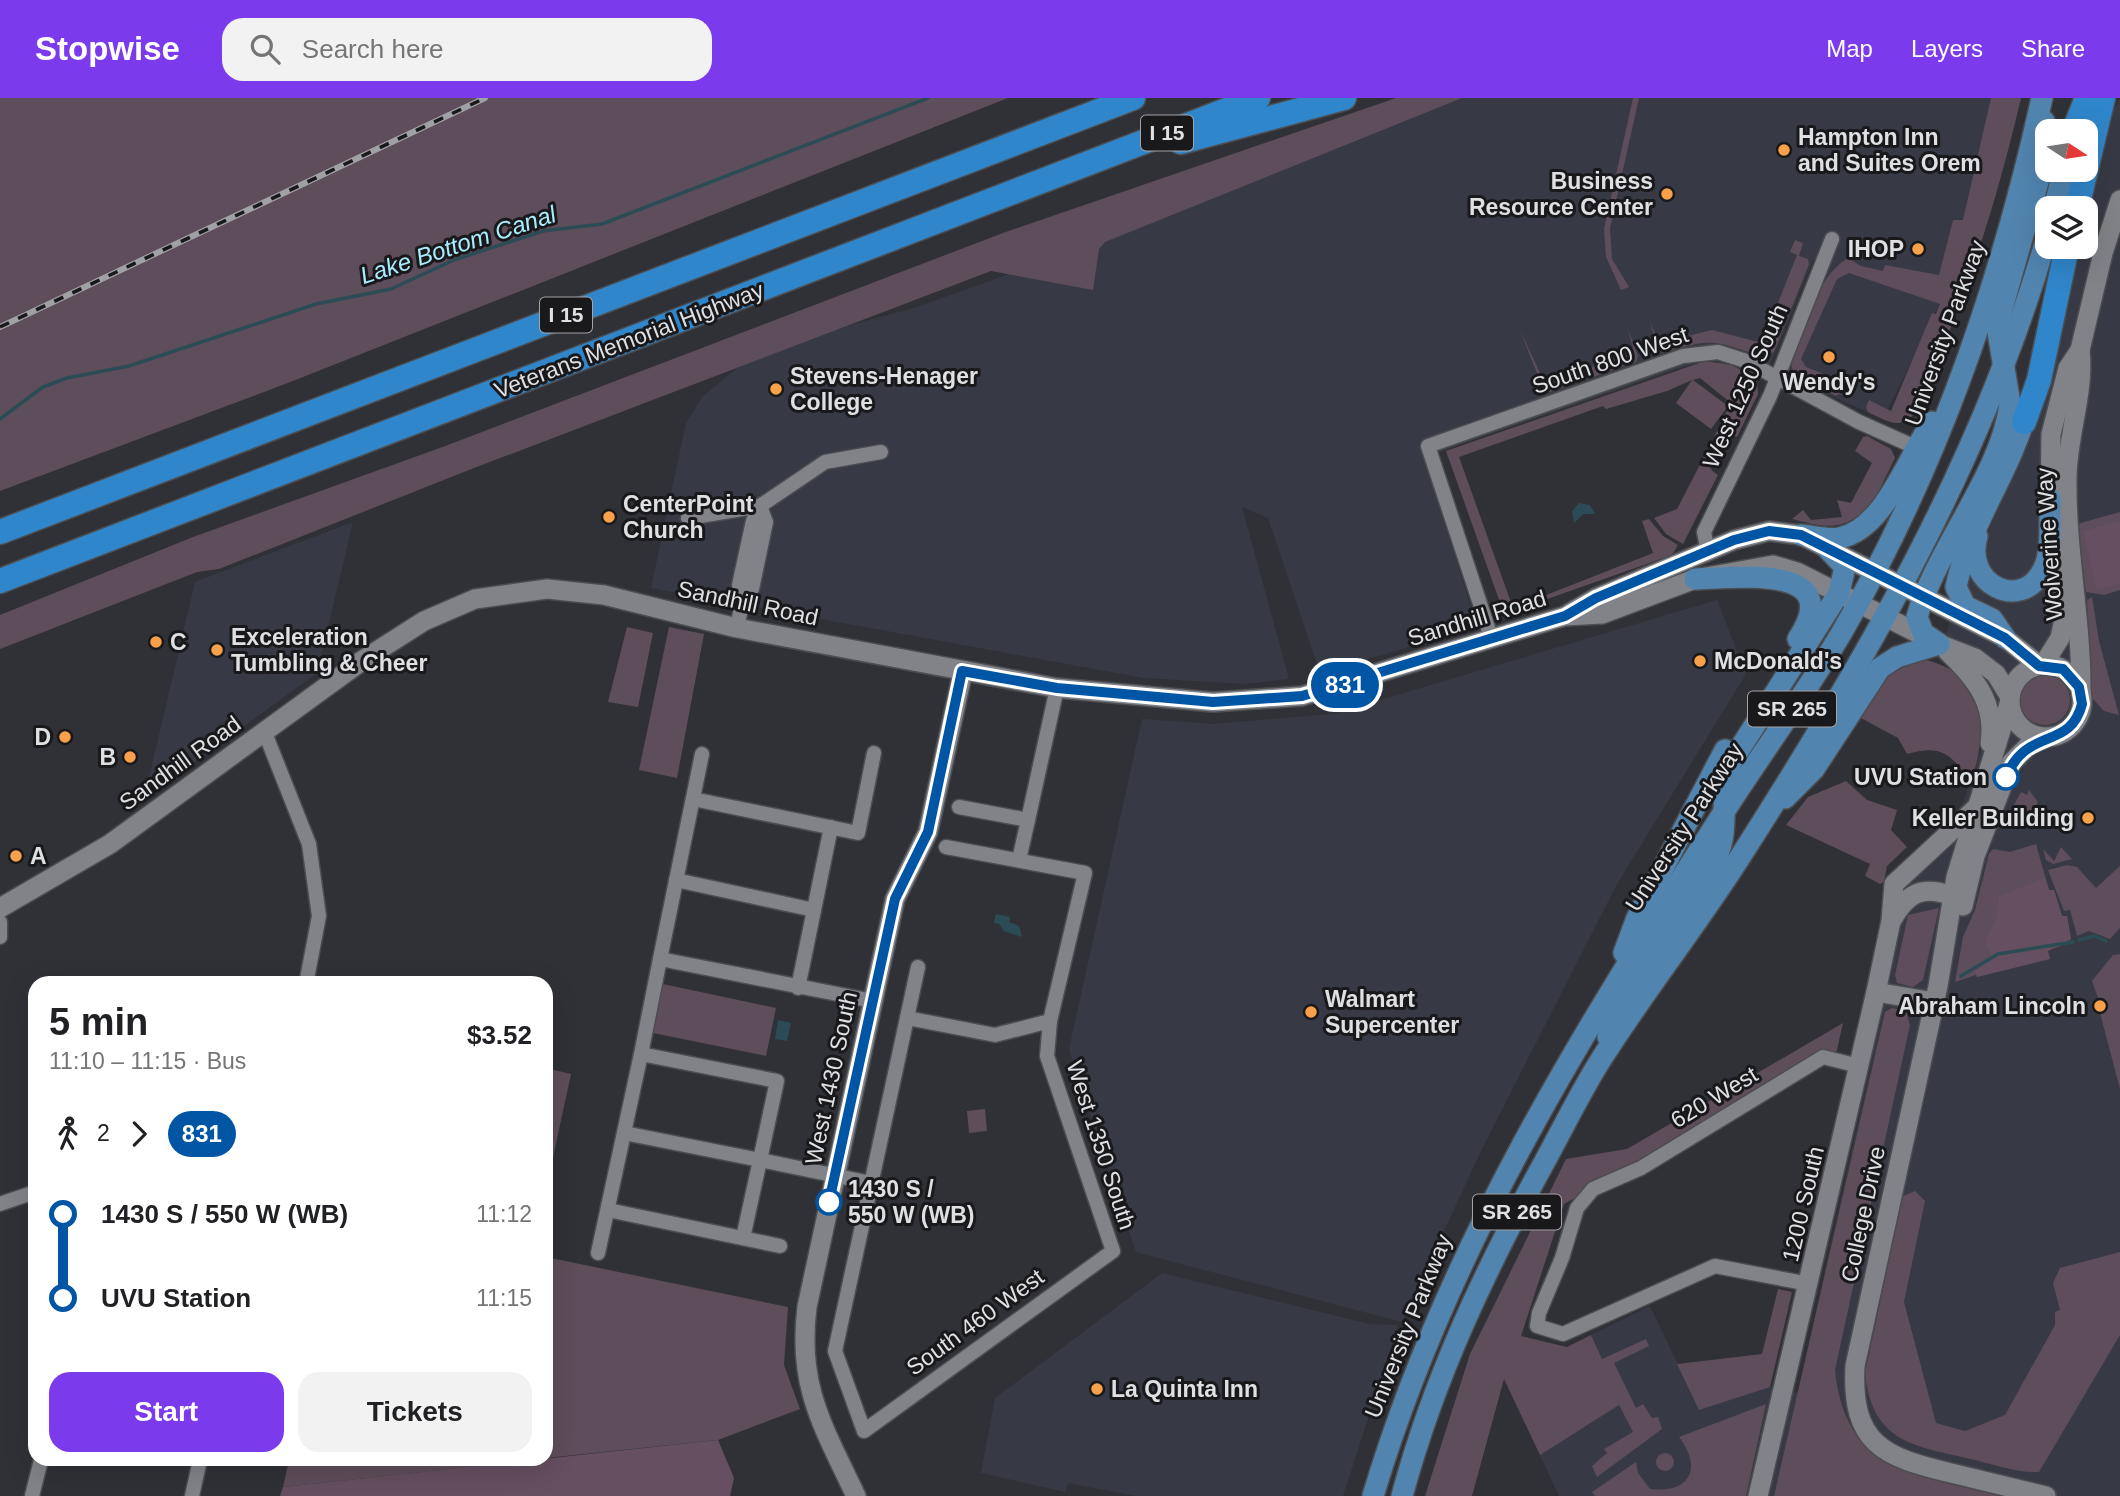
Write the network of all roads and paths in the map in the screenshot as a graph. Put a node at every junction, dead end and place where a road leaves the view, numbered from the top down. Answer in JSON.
{"nodes":[{"id":1,"x":1133,"y":98,"type":"edge"},
{"id":2,"x":1258,"y":98,"type":"edge"},
{"id":3,"x":1344,"y":98,"type":"edge"},
{"id":4,"x":2042,"y":98,"type":"edge"},
{"id":5,"x":2078,"y":98,"type":"edge"},
{"id":6,"x":2087,"y":98,"type":"edge"},
{"id":7,"x":2103,"y":98,"type":"edge"},
{"id":8,"x":2076,"y":119,"type":"edge"},
{"id":9,"x":2079,"y":119,"type":"edge"},
{"id":10,"x":1075,"y":169,"type":"junction"},
{"id":11,"x":2080,"y":196,"type":"edge"},
{"id":12,"x":2120,"y":200,"type":"edge"},
{"id":13,"x":1832,"y":239,"type":"dead end"},
{"id":14,"x":2040,"y":259,"type":"edge"},
{"id":15,"x":2041,"y":259,"type":"edge"},
{"id":16,"x":2064,"y":259,"type":"edge"},
{"id":17,"x":2080,"y":350,"type":"junction"},
{"id":18,"x":2003,"y":370,"type":"junction"},
{"id":19,"x":1777,"y":377,"type":"junction"},
{"id":20,"x":1955,"y":389,"type":"junction"},
{"id":21,"x":2024,"y":422,"type":"junction"},
{"id":22,"x":1915,"y":447,"type":"junction"},
{"id":23,"x":881,"y":452,"type":"dead end"},
{"id":24,"x":2050,"y":499,"type":"junction"},
{"id":25,"x":760,"y":506,"type":"junction"},
{"id":26,"x":1984,"y":515,"type":"junction"},
{"id":27,"x":688,"y":519,"type":"dead end"},
{"id":28,"x":0,"y":533,"type":"edge"},
{"id":29,"x":1801,"y":535,"type":"junction"},
{"id":30,"x":1828,"y":549,"type":"junction"},
{"id":31,"x":1708,"y":552,"type":"junction"},
{"id":32,"x":1873,"y":572,"type":"junction"},
{"id":33,"x":1695,"y":579,"type":"junction"},
{"id":34,"x":0,"y":581,"type":"edge"},
{"id":35,"x":1902,"y":586,"type":"junction"},
{"id":36,"x":1924,"y":597,"type":"junction"},
{"id":37,"x":1848,"y":598,"type":"junction"},
{"id":38,"x":1565,"y":616,"type":"junction"},
{"id":39,"x":1886,"y":617,"type":"junction"},
{"id":40,"x":737,"y":628,"type":"junction"},
{"id":41,"x":1491,"y":638,"type":"junction"},
{"id":42,"x":2005,"y":638,"type":"junction"},
{"id":43,"x":1939,"y":644,"type":"junction"},
{"id":44,"x":2035,"y":661,"type":"junction"},
{"id":45,"x":962,"y":671,"type":"junction"},
{"id":46,"x":1057,"y":688,"type":"junction"},
{"id":47,"x":2081,"y":695,"type":"junction"},
{"id":48,"x":2010,"y":701,"type":"junction"},
{"id":49,"x":265,"y":733,"type":"junction"},
{"id":50,"x":2047,"y":738,"type":"junction"},
{"id":51,"x":874,"y":753,"type":"dead end"},
{"id":52,"x":702,"y":754,"type":"dead end"},
{"id":53,"x":1984,"y":788,"type":"junction"},
{"id":54,"x":693,"y":799,"type":"junction"},
{"id":55,"x":959,"y":807,"type":"dead end"},
{"id":56,"x":1977,"y":807,"type":"junction"},
{"id":57,"x":1723,"y":813,"type":"junction"},
{"id":58,"x":1028,"y":820,"type":"junction"},
{"id":59,"x":1761,"y":821,"type":"junction"},
{"id":60,"x":831,"y":828,"type":"junction"},
{"id":61,"x":946,"y":847,"type":"dead end"},
{"id":62,"x":1019,"y":860,"type":"junction"},
{"id":63,"x":676,"y":880,"type":"junction"},
{"id":64,"x":1952,"y":896,"type":"junction"},
{"id":65,"x":0,"y":908,"type":"edge"},
{"id":66,"x":814,"y":910,"type":"junction"},
{"id":67,"x":1891,"y":921,"type":"junction"},
{"id":68,"x":0,"y":922,"type":"edge"},
{"id":69,"x":0,"y":937,"type":"edge"},
{"id":70,"x":660,"y":959,"type":"junction"},
{"id":71,"x":918,"y":967,"type":"dead end"},
{"id":72,"x":308,"y":976,"type":"edge"},
{"id":73,"x":798,"y":988,"type":"junction"},
{"id":74,"x":1610,"y":991,"type":"junction"},
{"id":75,"x":1876,"y":992,"type":"junction"},
{"id":76,"x":1936,"y":994,"type":"junction"},
{"id":77,"x":873,"y":1001,"type":"junction"},
{"id":78,"x":907,"y":1018,"type":"junction"},
{"id":79,"x":1050,"y":1021,"type":"junction"},
{"id":80,"x":641,"y":1054,"type":"junction"},
{"id":81,"x":1600,"y":1062,"type":"junction"},
{"id":82,"x":1859,"y":1066,"type":"junction"},
{"id":83,"x":624,"y":1132,"type":"junction"},
{"id":84,"x":760,"y":1160,"type":"junction"},
{"id":85,"x":834,"y":1176,"type":"junction"},
{"id":86,"x":871,"y":1183,"type":"junction"},
{"id":87,"x":28,"y":1194,"type":"edge"},
{"id":88,"x":0,"y":1204,"type":"edge"},
{"id":89,"x":608,"y":1210,"type":"junction"},
{"id":90,"x":743,"y":1238,"type":"junction"},
{"id":91,"x":780,"y":1246,"type":"dead end"},
{"id":92,"x":1113,"y":1251,"type":"joint"},
{"id":93,"x":598,"y":1253,"type":"dead end"},
{"id":94,"x":1809,"y":1284,"type":"junction"},
{"id":95,"x":40,"y":1466,"type":"edge"},
{"id":96,"x":199,"y":1466,"type":"edge"},
{"id":97,"x":33,"y":1496,"type":"edge"},
{"id":98,"x":192,"y":1496,"type":"edge"},
{"id":99,"x":856,"y":1496,"type":"edge"},
{"id":100,"x":1373,"y":1496,"type":"edge"},
{"id":101,"x":1402,"y":1496,"type":"edge"},
{"id":102,"x":1758,"y":1496,"type":"edge"},
{"id":103,"x":2046,"y":1496,"type":"edge"}],
"edges":[{"from":1,"to":28,"type":"highway","name":"Veterans Memorial Highway","number":"I 15"},
{"from":2,"to":10,"type":"highway","name":"Veterans Memorial Highway","number":"I 15"},
{"from":3,"to":10,"type":"highway"},
{"from":4,"to":18,"type":"main road"},
{"from":4,"to":20,"type":"main road","name":"University Parkway","number":"SR 265"},
{"from":5,"to":8,"type":"highway"},
{"from":6,"to":9,"type":"highway"},
{"from":7,"to":11,"type":"highway"},
{"from":10,"to":34,"type":"highway","name":"Veterans Memorial Highway","number":"I 15"},
{"from":12,"to":17,"type":"street","name":"Wolverine Way"},
{"from":13,"to":19,"type":"street","name":"West 1250 South"},
{"from":14,"to":18,"type":"main road","number":"SR 265"},
{"from":15,"to":21,"type":"main road"},
{"from":16,"to":21,"type":"highway"},
{"from":17,"to":24,"type":"street","name":"Wolverine Way"},
{"from":17,"to":47,"type":"street","name":"Wolverine Way"},
{"from":18,"to":35,"type":"main road","number":"SR 265"},
{"from":18,"to":36,"type":"main road"},
{"from":19,"to":22,"type":"street","name":"South 800 West"},
{"from":19,"to":31,"type":"street","name":"West 1250 South"},
{"from":19,"to":41,"type":"street","name":"South 800 West"},
{"from":20,"to":22,"type":"main road"},
{"from":20,"to":32,"type":"main road","name":"University Parkway","number":"SR 265"},
{"from":21,"to":26,"type":"main road"},
{"from":22,"to":29,"type":"main road"},
{"from":23,"to":25,"type":"street"},
{"from":24,"to":26,"type":"main road"},
{"from":24,"to":44,"type":"street","name":"Wolverine Way"},
{"from":25,"to":27,"type":"street"},
{"from":25,"to":40,"type":"street"},
{"from":26,"to":42,"type":"main road"},
{"from":29,"to":30,"type":"street","name":"Sandhill Road"},
{"from":29,"to":31,"type":"street","name":"Sandhill Road"},
{"from":30,"to":32,"type":"street","name":"Sandhill Road"},
{"from":30,"to":37,"type":"main road"},
{"from":31,"to":38,"type":"street","name":"Sandhill Road"},
{"from":32,"to":35,"type":"street","name":"Sandhill Road"},
{"from":32,"to":37,"type":"main road","name":"University Parkway","number":"SR 265"},
{"from":33,"to":37,"type":"street","name":"Sandhill Road"},
{"from":33,"to":38,"type":"street","name":"Sandhill Road"},
{"from":33,"to":74,"type":"main road"},
{"from":35,"to":36,"type":"street","name":"Sandhill Road"},
{"from":35,"to":39,"type":"main road","number":"SR 265"},
{"from":36,"to":42,"type":"street","name":"Sandhill Road"},
{"from":36,"to":43,"type":"main road"},
{"from":37,"to":39,"type":"street","name":"Sandhill Road"},
{"from":37,"to":57,"type":"main road","name":"University Parkway","number":"SR 265"},
{"from":38,"to":41,"type":"street","name":"Sandhill Road"},
{"from":39,"to":43,"type":"street","name":"Sandhill Road"},
{"from":39,"to":59,"type":"main road","number":"SR 265"},
{"from":40,"to":45,"type":"street","name":"Sandhill Road"},
{"from":40,"to":49,"type":"street","name":"Sandhill Road"},
{"from":41,"to":46,"type":"street","name":"Sandhill Road"},
{"from":42,"to":44,"type":"street","name":"Sandhill Road"},
{"from":43,"to":48,"type":"street"},
{"from":43,"to":53,"type":"street"},
{"from":43,"to":59,"type":"main road"},
{"from":44,"to":47,"type":"street"},
{"from":44,"to":48,"type":"street"},
{"from":45,"to":46,"type":"street","name":"Sandhill Road"},
{"from":45,"to":77,"type":"street","name":"West 1430 South"},
{"from":46,"to":58,"type":"street"},
{"from":47,"to":50,"type":"street"},
{"from":48,"to":50,"type":"street"},
{"from":48,"to":53,"type":"street","name":"College Drive"},
{"from":49,"to":65,"type":"street","name":"Sandhill Road"},
{"from":49,"to":72,"type":"street"},
{"from":50,"to":76,"type":"street","name":"College Drive"},
{"from":51,"to":60,"type":"street"},
{"from":52,"to":54,"type":"street"},
{"from":53,"to":56,"type":"street","name":"College Drive"},
{"from":54,"to":60,"type":"street"},
{"from":54,"to":63,"type":"street"},
{"from":55,"to":58,"type":"street"},
{"from":56,"to":64,"type":"street","name":"College Drive"},
{"from":56,"to":67,"type":"street","name":"1200 South"},
{"from":57,"to":74,"type":"main road","name":"University Parkway","number":"SR 265"},
{"from":57,"to":81,"type":"main road"},
{"from":58,"to":62,"type":"street"},
{"from":59,"to":81,"type":"main road","number":"SR 265"},
{"from":60,"to":66,"type":"street"},
{"from":61,"to":62,"type":"street"},
{"from":62,"to":79,"type":"street","name":"West 1350 South"},
{"from":63,"to":66,"type":"street"},
{"from":63,"to":70,"type":"street"},
{"from":64,"to":67,"type":"street","name":"1200 South"},
{"from":64,"to":76,"type":"street","name":"College Drive"},
{"from":66,"to":73,"type":"street"},
{"from":67,"to":75,"type":"street","name":"1200 South"},
{"from":68,"to":69,"type":"street"},
{"from":70,"to":73,"type":"street"},
{"from":70,"to":80,"type":"street"},
{"from":71,"to":78,"type":"street"},
{"from":73,"to":77,"type":"street"},
{"from":74,"to":100,"type":"main road","name":"University Parkway","number":"SR 265"},
{"from":75,"to":76,"type":"street"},
{"from":75,"to":82,"type":"street","name":"1200 South"},
{"from":76,"to":103,"type":"street","name":"College Drive"},
{"from":77,"to":85,"type":"street","name":"West 1430 South"},
{"from":78,"to":79,"type":"street"},
{"from":78,"to":86,"type":"street"},
{"from":79,"to":92,"type":"street","name":"West 1350 South"},
{"from":80,"to":83,"type":"street"},
{"from":80,"to":84,"type":"street"},
{"from":81,"to":101,"type":"main road","number":"SR 265"},
{"from":82,"to":94,"type":"street","name":"1200 South"},
{"from":82,"to":94,"type":"street","name":"620 West"},
{"from":83,"to":84,"type":"street"},
{"from":83,"to":89,"type":"street"},
{"from":84,"to":85,"type":"street"},
{"from":84,"to":90,"type":"street"},
{"from":85,"to":86,"type":"street"},
{"from":85,"to":99,"type":"street","name":"West 1430 South"},
{"from":86,"to":92,"type":"street","name":"South 460 West"},
{"from":87,"to":88,"type":"street"},
{"from":89,"to":90,"type":"street"},
{"from":89,"to":93,"type":"street"},
{"from":90,"to":91,"type":"street"},
{"from":94,"to":102,"type":"street","name":"1200 South"},
{"from":95,"to":97,"type":"street"},
{"from":96,"to":98,"type":"street"}]}
